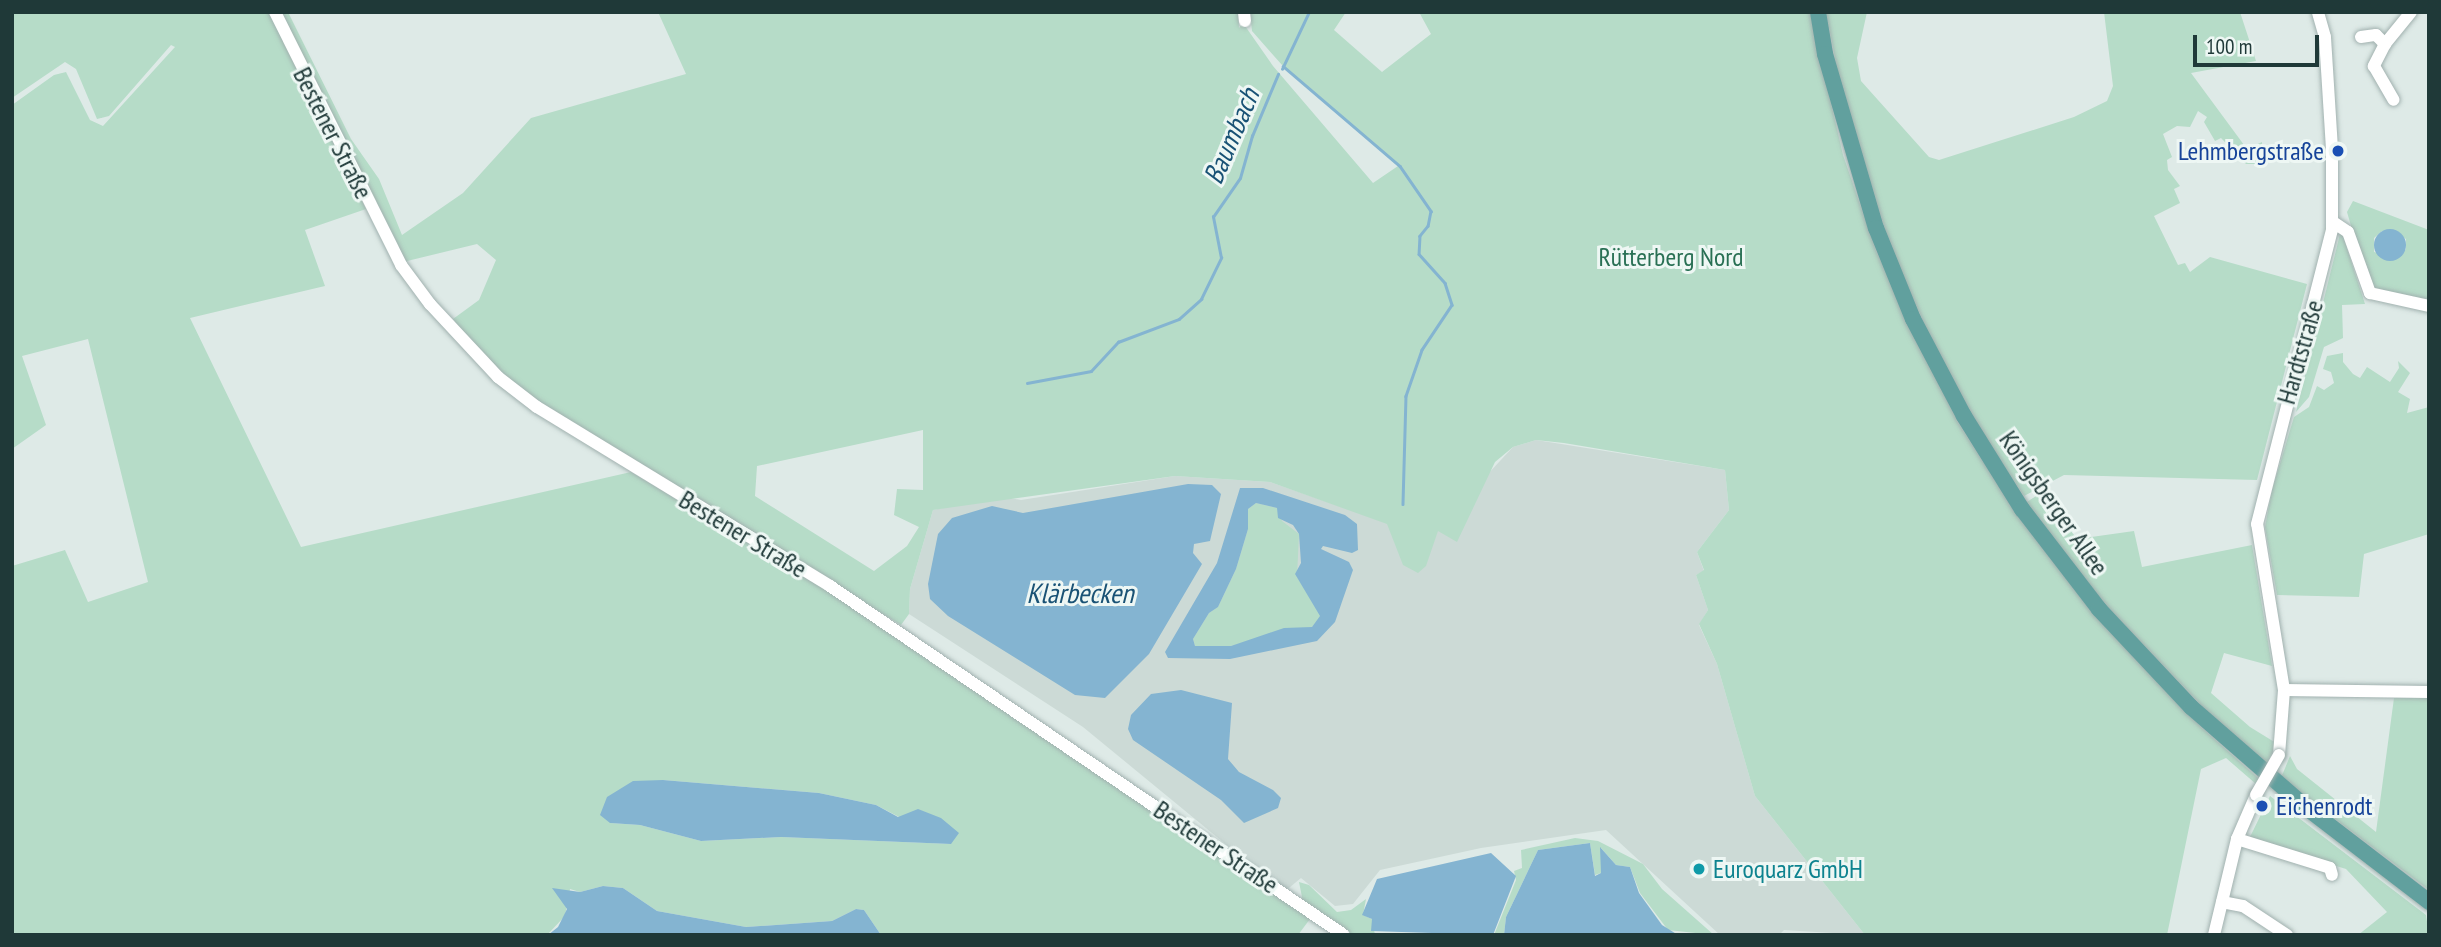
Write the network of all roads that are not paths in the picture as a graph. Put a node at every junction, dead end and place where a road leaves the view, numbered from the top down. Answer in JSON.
{"nodes":[{"id":1,"x":275,"y":12,"type":"edge"},
{"id":2,"x":1818,"y":12,"type":"edge"},
{"id":3,"x":2318,"y":12,"type":"edge"},
{"id":4,"x":2411,"y":12,"type":"edge"},
{"id":5,"x":2361,"y":37,"type":"dead end"},
{"id":6,"x":2385,"y":44,"type":"junction"},
{"id":7,"x":2394,"y":100,"type":"dead end"},
{"id":8,"x":2333,"y":222,"type":"junction"},
{"id":9,"x":2429,"y":306,"type":"edge"},
{"id":10,"x":2284,"y":690,"type":"junction"},
{"id":11,"x":2429,"y":692,"type":"edge"},
{"id":12,"x":2237,"y":839,"type":"junction"},
{"id":13,"x":2332,"y":876,"type":"dead end"},
{"id":14,"x":2222,"y":901,"type":"junction"},
{"id":15,"x":2429,"y":902,"type":"edge"},
{"id":16,"x":1344,"y":935,"type":"edge"},
{"id":17,"x":2214,"y":935,"type":"edge"},
{"id":18,"x":2287,"y":935,"type":"edge"}],
"edges":[{"from":1,"to":16,"type":"street","name":"Bestener Straße"},
{"from":2,"to":15,"type":"main road","name":"Königsberger Allee"},
{"from":3,"to":8,"type":"street","name":"Hardtstraße"},
{"from":4,"to":6,"type":"street"},
{"from":5,"to":6,"type":"street"},
{"from":6,"to":7,"type":"street"},
{"from":8,"to":9,"type":"street"},
{"from":8,"to":10,"type":"street","name":"Hardtstraße"},
{"from":10,"to":11,"type":"street"},
{"from":10,"to":12,"type":"street","name":"Hardtstraße","bridge":true},
{"from":12,"to":13,"type":"street"},
{"from":12,"to":14,"type":"street","name":"Hardtstraße"},
{"from":14,"to":17,"type":"street","name":"Hardtstraße"},
{"from":14,"to":18,"type":"street"}]}
